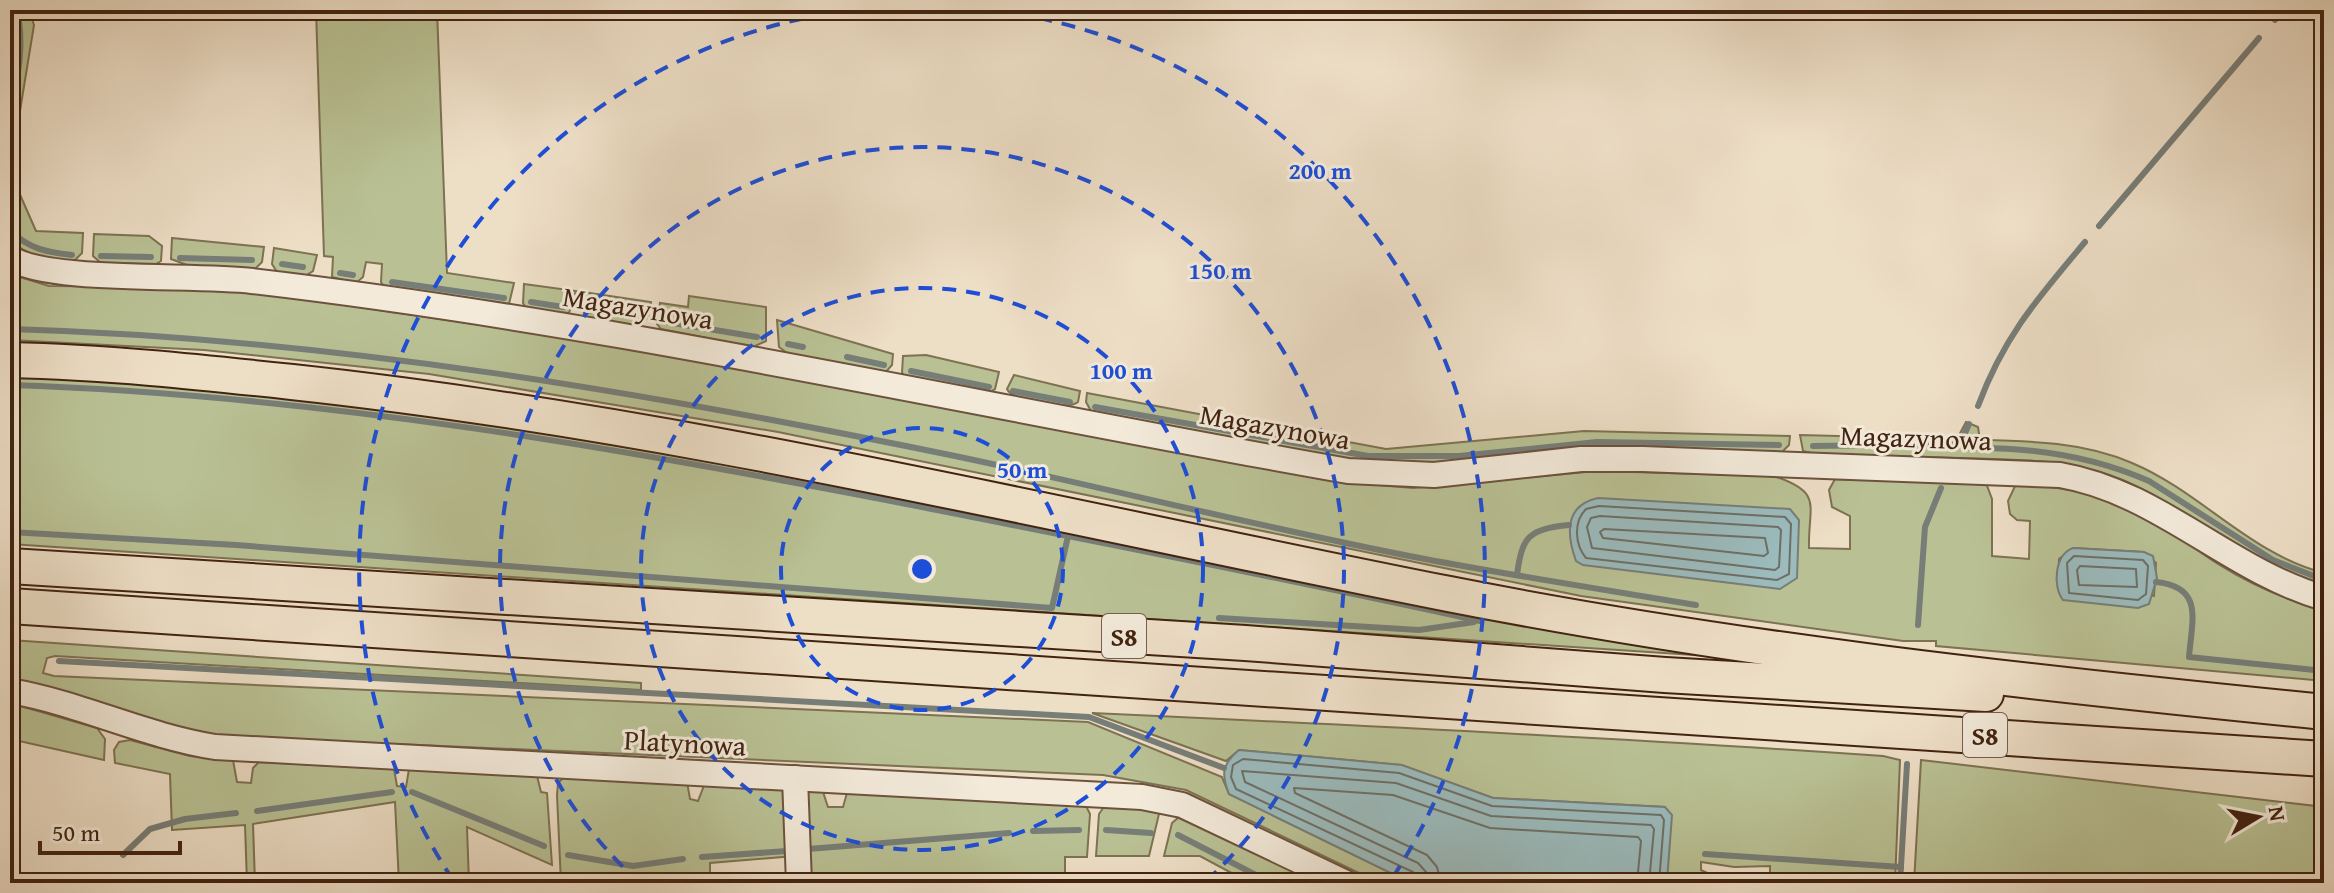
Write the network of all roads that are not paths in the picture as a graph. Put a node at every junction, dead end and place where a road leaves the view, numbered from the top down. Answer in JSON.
{"nodes":[{"id":1,"x":10,"y":258,"type":"edge"},
{"id":2,"x":10,"y":360,"type":"edge"},
{"id":3,"x":10,"y":566,"type":"edge"},
{"id":4,"x":2324,"y":598,"type":"edge"},
{"id":5,"x":10,"y":606,"type":"edge"},
{"id":6,"x":10,"y":613,"type":"edge"},
{"id":7,"x":85,"y":614,"type":"junction"},
{"id":8,"x":10,"y":691,"type":"edge"},
{"id":9,"x":2238,"y":704,"type":"junction"},
{"id":10,"x":2324,"y":712,"type":"edge"},
{"id":11,"x":2324,"y":759,"type":"edge"},
{"id":12,"x":795,"y":778,"type":"junction"},
{"id":13,"x":799,"y":883,"type":"edge"},
{"id":14,"x":1346,"y":883,"type":"edge"}],
"edges":[{"from":1,"to":4,"type":"street","name":"Magazynowa"},
{"from":2,"to":9,"type":"highway"},
{"from":3,"to":9,"type":"highway","number":"S8"},
{"from":5,"to":7,"type":"highway","number":"S8"},
{"from":6,"to":7,"type":"highway"},
{"from":7,"to":11,"type":"highway","number":"S8"},
{"from":8,"to":12,"type":"street","name":"Platynowa"},
{"from":9,"to":10,"type":"highway","number":"S8"},
{"from":12,"to":13,"type":"street"},
{"from":12,"to":14,"type":"street","name":"Platynowa"}]}
